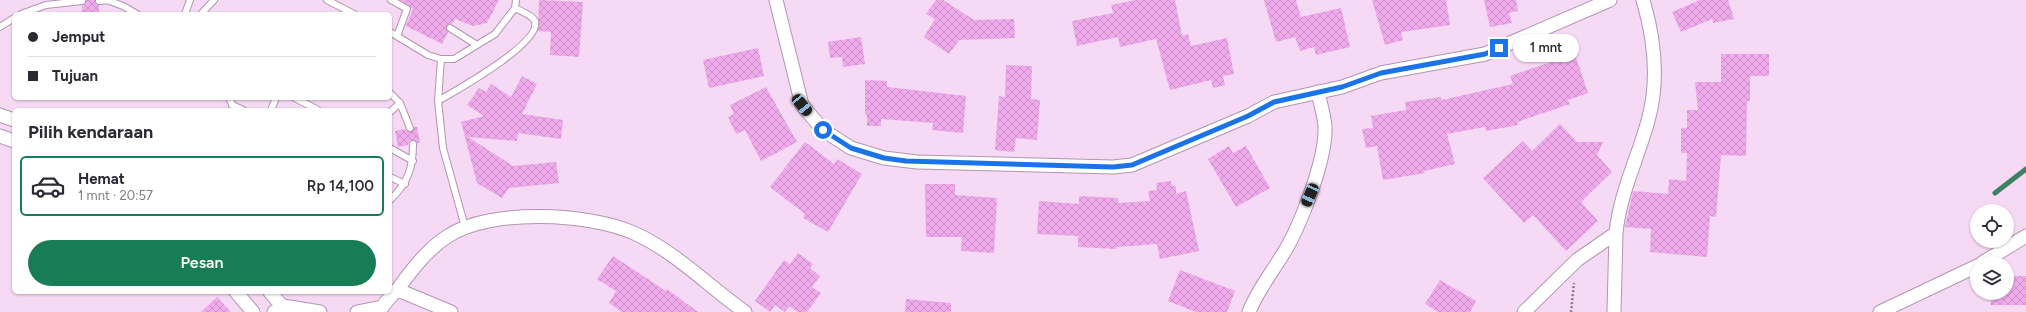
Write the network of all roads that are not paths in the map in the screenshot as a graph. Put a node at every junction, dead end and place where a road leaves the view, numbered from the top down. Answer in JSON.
{"nodes":[{"id":1,"x":107,"y":0,"type":"edge"},
{"id":2,"x":112,"y":0,"type":"edge"},
{"id":3,"x":190,"y":0,"type":"edge"},
{"id":4,"x":214,"y":0,"type":"edge"},
{"id":5,"x":327,"y":0,"type":"edge"},
{"id":6,"x":391,"y":0,"type":"edge"},
{"id":7,"x":516,"y":0,"type":"edge"},
{"id":8,"x":776,"y":0,"type":"edge"},
{"id":9,"x":1610,"y":0,"type":"edge"},
{"id":10,"x":1643,"y":0,"type":"edge"},
{"id":11,"x":82,"y":1,"type":"dead end"},
{"id":12,"x":99,"y":1,"type":"edge"},
{"id":13,"x":515,"y":8,"type":"junction"},
{"id":14,"x":27,"y":12,"type":"edge"},
{"id":15,"x":134,"y":12,"type":"edge"},
{"id":16,"x":186,"y":12,"type":"edge"},
{"id":17,"x":203,"y":12,"type":"edge"},
{"id":18,"x":350,"y":12,"type":"edge"},
{"id":19,"x":12,"y":19,"type":"edge"},
{"id":20,"x":0,"y":27,"type":"edge"},
{"id":21,"x":450,"y":28,"type":"dead end"},
{"id":22,"x":392,"y":33,"type":"edge"},
{"id":23,"x":397,"y":36,"type":"junction"},
{"id":24,"x":477,"y":45,"type":"junction"},
{"id":25,"x":441,"y":59,"type":"junction"},
{"id":26,"x":1318,"y":92,"type":"junction"},
{"id":27,"x":392,"y":95,"type":"edge"},
{"id":28,"x":299,"y":100,"type":"edge"},
{"id":29,"x":438,"y":101,"type":"junction"},
{"id":30,"x":400,"y":104,"type":"junction"},
{"id":31,"x":314,"y":108,"type":"edge"},
{"id":32,"x":392,"y":110,"type":"edge"},
{"id":33,"x":0,"y":115,"type":"edge"},
{"id":34,"x":12,"y":119,"type":"edge"},
{"id":35,"x":410,"y":128,"type":"dead end"},
{"id":36,"x":0,"y":136,"type":"edge"},
{"id":37,"x":12,"y":141,"type":"edge"},
{"id":38,"x":413,"y":144,"type":"dead end"},
{"id":39,"x":392,"y":149,"type":"edge"},
{"id":40,"x":413,"y":161,"type":"junction"},
{"id":41,"x":392,"y":179,"type":"edge"},
{"id":42,"x":405,"y":184,"type":"junction"},
{"id":43,"x":392,"y":198,"type":"edge"},
{"id":44,"x":465,"y":227,"type":"junction"},
{"id":45,"x":1616,"y":233,"type":"junction"},
{"id":46,"x":2026,"y":236,"type":"edge"},
{"id":47,"x":1993,"y":256,"type":"edge"},
{"id":48,"x":1970,"y":269,"type":"edge"},
{"id":49,"x":398,"y":290,"type":"junction"},
{"id":50,"x":238,"y":294,"type":"edge"},
{"id":51,"x":271,"y":294,"type":"edge"},
{"id":52,"x":381,"y":309,"type":"edge"},
{"id":53,"x":281,"y":310,"type":"edge"},
{"id":54,"x":253,"y":312,"type":"edge"},
{"id":55,"x":320,"y":312,"type":"edge"},
{"id":56,"x":358,"y":312,"type":"edge"},
{"id":57,"x":451,"y":312,"type":"edge"},
{"id":58,"x":745,"y":312,"type":"edge"},
{"id":59,"x":1249,"y":312,"type":"edge"},
{"id":60,"x":1524,"y":312,"type":"edge"},
{"id":61,"x":1614,"y":312,"type":"edge"},
{"id":62,"x":1880,"y":312,"type":"edge"}],
"edges":[{"from":1,"to":2,"type":"lane"},
{"from":1,"to":12,"type":"lane"},
{"from":1,"to":15,"type":"lane"},
{"from":3,"to":16,"type":"lane"},
{"from":4,"to":17,"type":"lane"},
{"from":5,"to":18,"type":"lane"},
{"from":6,"to":23,"type":"lane"},
{"from":7,"to":13,"type":"lane"},
{"from":8,"to":26,"type":"street"},
{"from":9,"to":26,"type":"street"},
{"from":10,"to":45,"type":"street"},
{"from":11,"to":14,"type":"lane"},
{"from":13,"to":24,"type":"lane"},
{"from":13,"to":29,"type":"lane"},
{"from":19,"to":20,"type":"lane"},
{"from":21,"to":24,"type":"lane"},
{"from":22,"to":23,"type":"lane"},
{"from":23,"to":25,"type":"lane"},
{"from":24,"to":25,"type":"lane"},
{"from":25,"to":29,"type":"lane"},
{"from":26,"to":59,"type":"street"},
{"from":27,"to":30,"type":"lane"},
{"from":28,"to":31,"type":"lane"},
{"from":29,"to":44,"type":"lane"},
{"from":30,"to":32,"type":"lane"},
{"from":30,"to":35,"type":"lane"},
{"from":33,"to":34,"type":"street"},
{"from":36,"to":37,"type":"street"},
{"from":38,"to":40,"type":"lane"},
{"from":39,"to":40,"type":"lane"},
{"from":40,"to":42,"type":"lane"},
{"from":41,"to":42,"type":"lane"},
{"from":42,"to":43,"type":"lane"},
{"from":44,"to":49,"type":"street"},
{"from":44,"to":58,"type":"street"},
{"from":45,"to":60,"type":"street"},
{"from":45,"to":61,"type":"street"},
{"from":46,"to":47,"type":"street"},
{"from":48,"to":62,"type":"street"},
{"from":49,"to":52,"type":"street"},
{"from":49,"to":57,"type":"street"},
{"from":50,"to":54,"type":"street"},
{"from":51,"to":53,"type":"street"},
{"from":52,"to":56,"type":"street"},
{"from":53,"to":55,"type":"street"}]}
